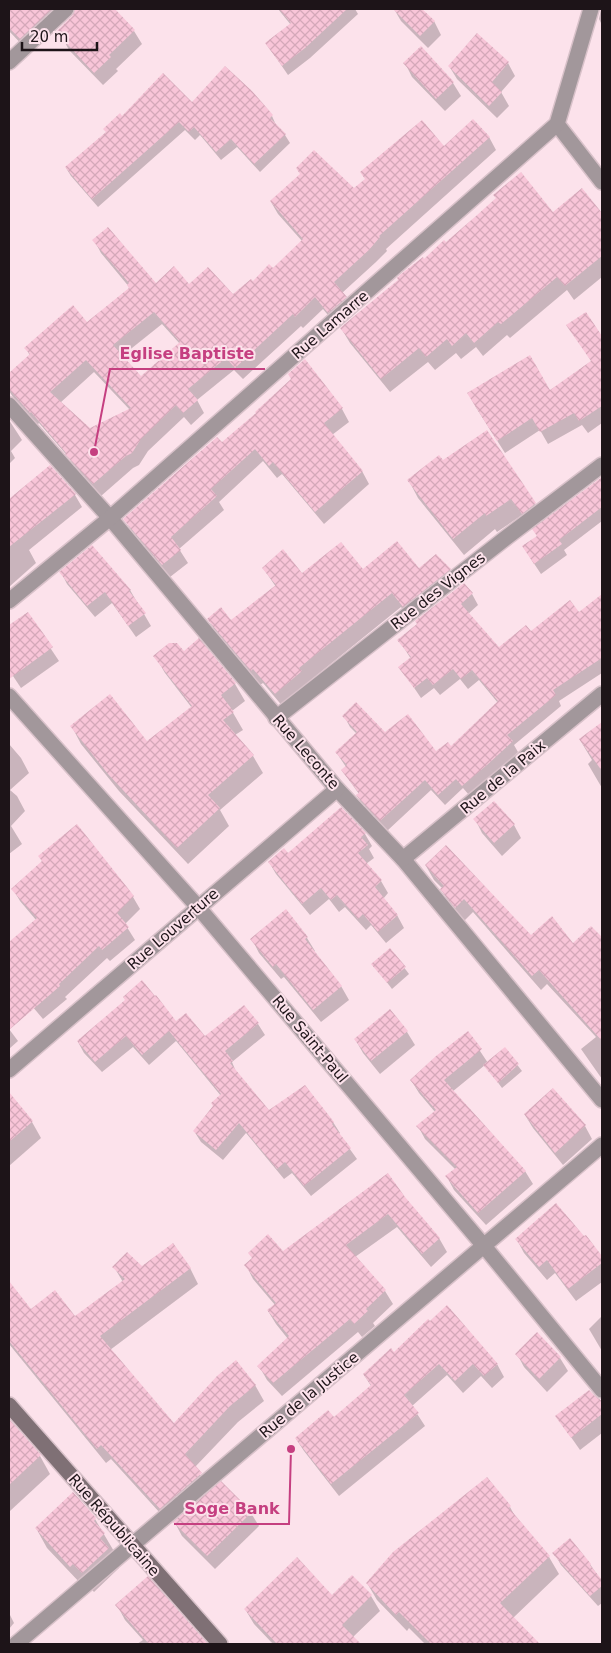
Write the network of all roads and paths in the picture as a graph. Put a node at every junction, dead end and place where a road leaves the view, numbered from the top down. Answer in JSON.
{"nodes":[{"id":1,"x":66,"y":9,"type":"edge"},
{"id":2,"x":591,"y":9,"type":"edge"},
{"id":3,"x":9,"y":62,"type":"edge"},
{"id":4,"x":557,"y":124,"type":"junction"},
{"id":5,"x":602,"y":182,"type":"edge"},
{"id":6,"x":9,"y":405,"type":"edge"},
{"id":7,"x":602,"y":466,"type":"edge"},
{"id":8,"x":110,"y":518,"type":"junction"},
{"id":9,"x":9,"y":601,"type":"edge"},
{"id":10,"x":602,"y":694,"type":"edge"},
{"id":11,"x":9,"y":696,"type":"edge"},
{"id":12,"x":276,"y":718,"type":"junction"},
{"id":13,"x":338,"y":789,"type":"junction"},
{"id":14,"x":403,"y":859,"type":"junction"},
{"id":15,"x":198,"y":907,"type":"junction"},
{"id":16,"x":9,"y":1070,"type":"edge"},
{"id":17,"x":602,"y":1100,"type":"edge"},
{"id":18,"x":602,"y":1145,"type":"edge"},
{"id":19,"x":484,"y":1246,"type":"junction"},
{"id":20,"x":602,"y":1390,"type":"edge"},
{"id":21,"x":9,"y":1406,"type":"edge"},
{"id":22,"x":132,"y":1545,"type":"junction"},
{"id":23,"x":16,"y":1644,"type":"edge"},
{"id":24,"x":220,"y":1644,"type":"edge"}],
"edges":[{"from":1,"to":3,"type":"street"},
{"from":2,"to":4,"type":"street"},
{"from":4,"to":5,"type":"street"},
{"from":4,"to":8,"type":"street","name":"Rue Lamarre"},
{"from":6,"to":8,"type":"street","name":"Rue Leconte"},
{"from":7,"to":12,"type":"street","name":"Rue des Vignes"},
{"from":8,"to":9,"type":"street","name":"Rue Lamarre"},
{"from":8,"to":12,"type":"street","name":"Rue Leconte"},
{"from":10,"to":14,"type":"street","name":"Rue de la Paix"},
{"from":11,"to":15,"type":"street","name":"Rue Saint-Paul"},
{"from":12,"to":13,"type":"street","name":"Rue Leconte"},
{"from":13,"to":14,"type":"street","name":"Rue Leconte"},
{"from":13,"to":15,"type":"street","name":"Rue Louverture"},
{"from":14,"to":17,"type":"street","name":"Rue Leconte"},
{"from":15,"to":16,"type":"street","name":"Rue Louverture"},
{"from":15,"to":19,"type":"street","name":"Rue Saint-Paul"},
{"from":18,"to":19,"type":"street","name":"Rue de la Justice"},
{"from":19,"to":20,"type":"street","name":"Rue Saint-Paul"},
{"from":19,"to":22,"type":"street","name":"Rue de la Justice"},
{"from":21,"to":22,"type":"street","name":"Rue Républicaine"},
{"from":22,"to":23,"type":"street","name":"Rue de la Justice"},
{"from":22,"to":24,"type":"street","name":"Rue Républicaine"}]}
